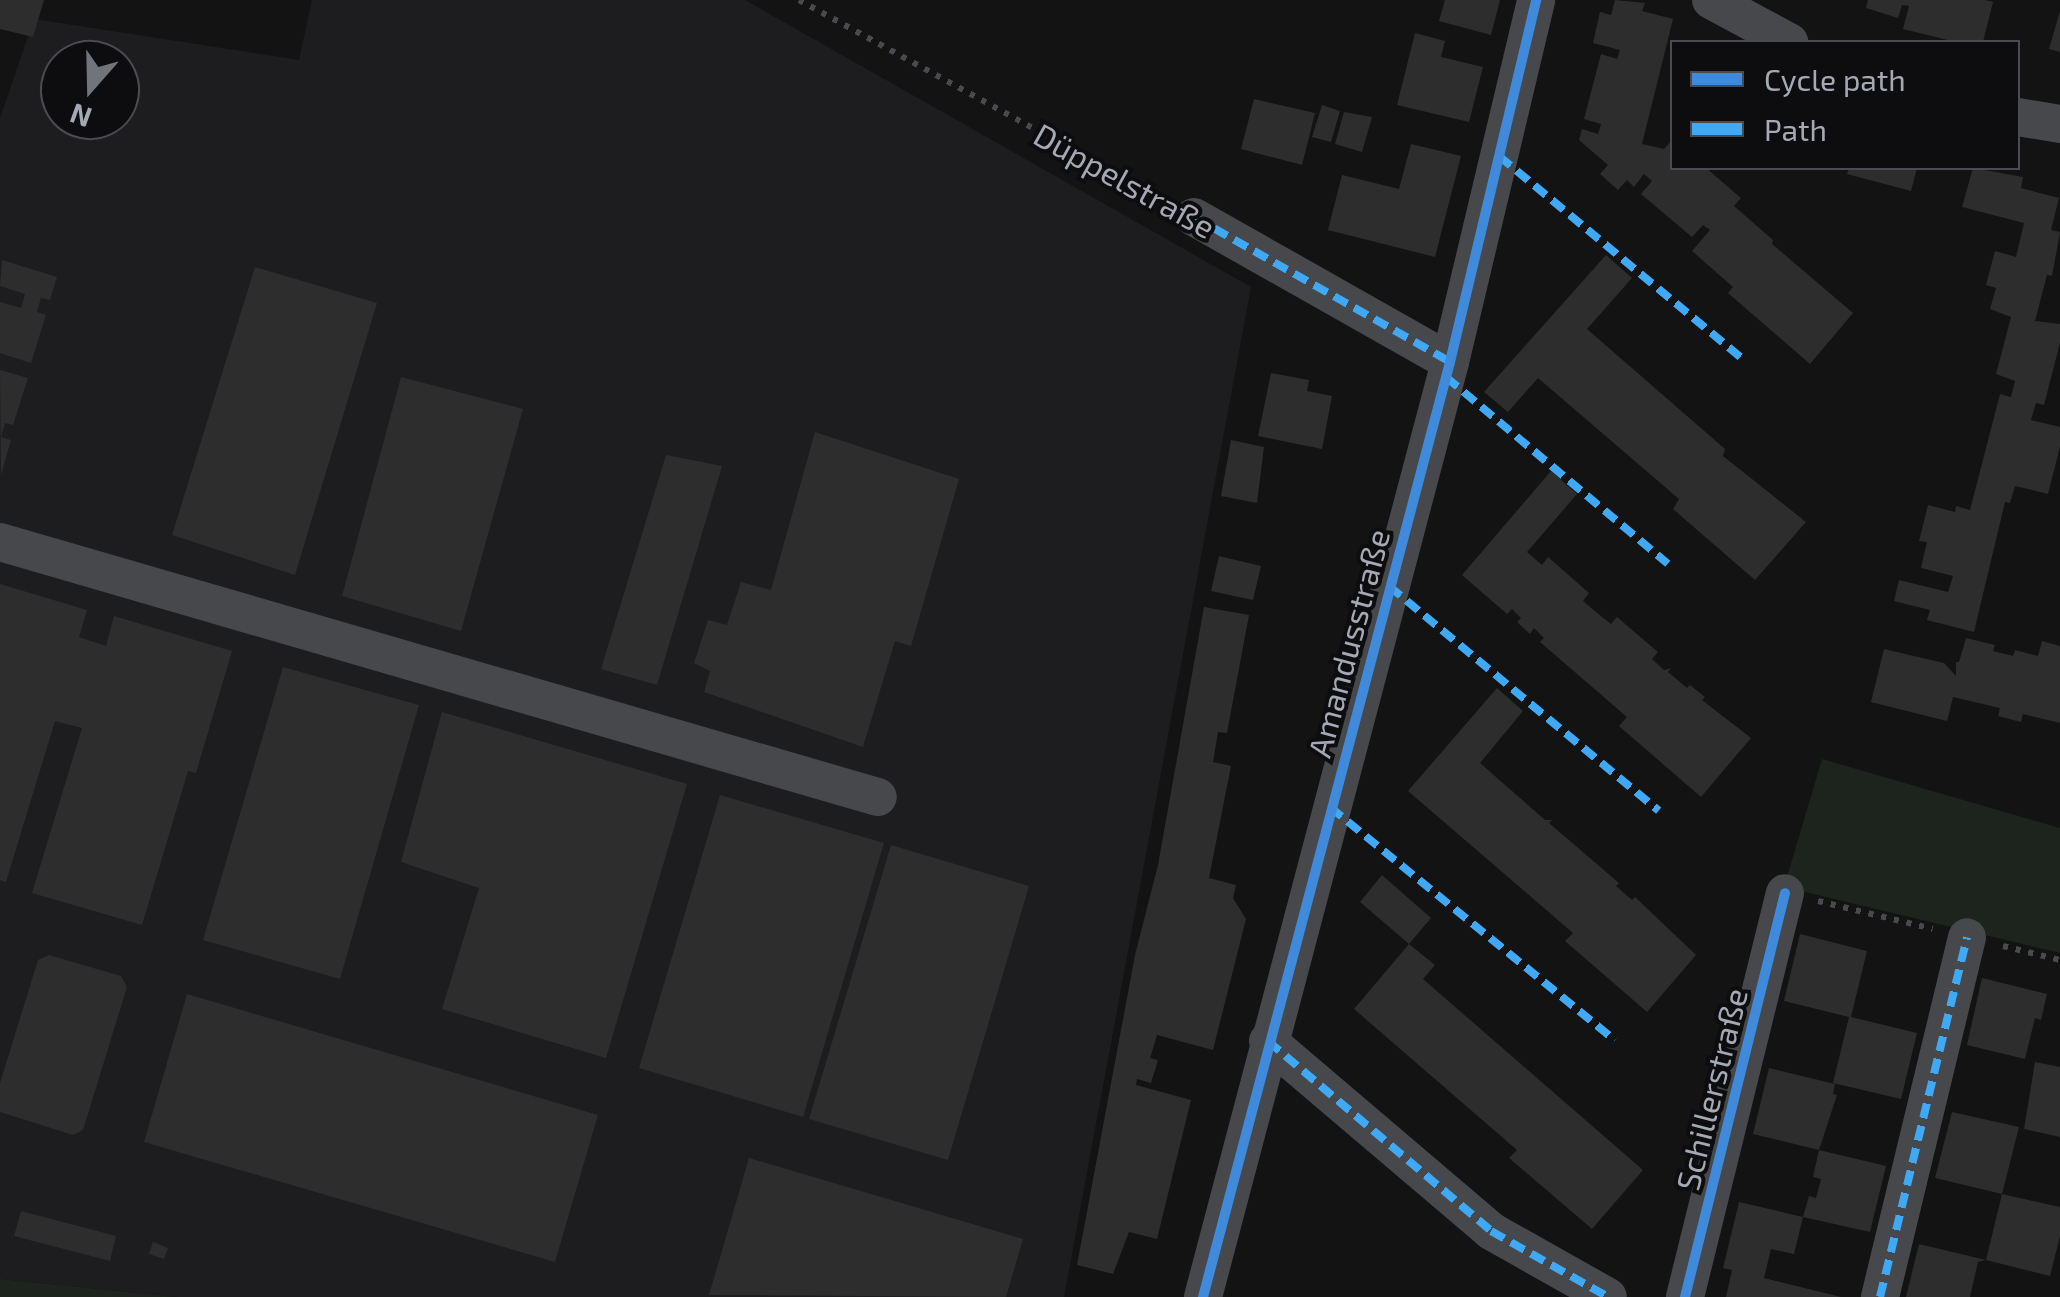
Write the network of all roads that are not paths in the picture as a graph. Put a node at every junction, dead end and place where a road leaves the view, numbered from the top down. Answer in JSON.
{"nodes":[{"id":1,"x":1536,"y":0,"type":"edge"},
{"id":2,"x":1711,"y":0,"type":"edge"},
{"id":3,"x":1785,"y":40,"type":"edge"},
{"id":4,"x":2020,"y":117,"type":"edge"},
{"id":5,"x":2060,"y":124,"type":"edge"},
{"id":6,"x":1194,"y":217,"type":"road end"},
{"id":7,"x":1450,"y":362,"type":"junction"},
{"id":8,"x":0,"y":542,"type":"edge"},
{"id":9,"x":878,"y":796,"type":"dead end"},
{"id":10,"x":1786,"y":893,"type":"road end"},
{"id":11,"x":1966,"y":937,"type":"road end"},
{"id":12,"x":1268,"y":1041,"type":"junction"},
{"id":13,"x":1202,"y":1297,"type":"edge"},
{"id":14,"x":1608,"y":1297,"type":"edge"},
{"id":15,"x":1685,"y":1297,"type":"edge"},
{"id":16,"x":1880,"y":1297,"type":"edge"}],
"edges":[{"from":1,"to":7,"type":"street","name":"Amandusstraße"},
{"from":2,"to":3,"type":"street"},
{"from":4,"to":5,"type":"street"},
{"from":6,"to":7,"type":"street","name":"Düppelstraße"},
{"from":7,"to":12,"type":"street","name":"Amandusstraße"},
{"from":8,"to":9,"type":"street"},
{"from":10,"to":15,"type":"street","name":"Schillerstraße"},
{"from":11,"to":16,"type":"street"},
{"from":12,"to":13,"type":"street","name":"Amandusstraße"},
{"from":12,"to":14,"type":"street"}]}
